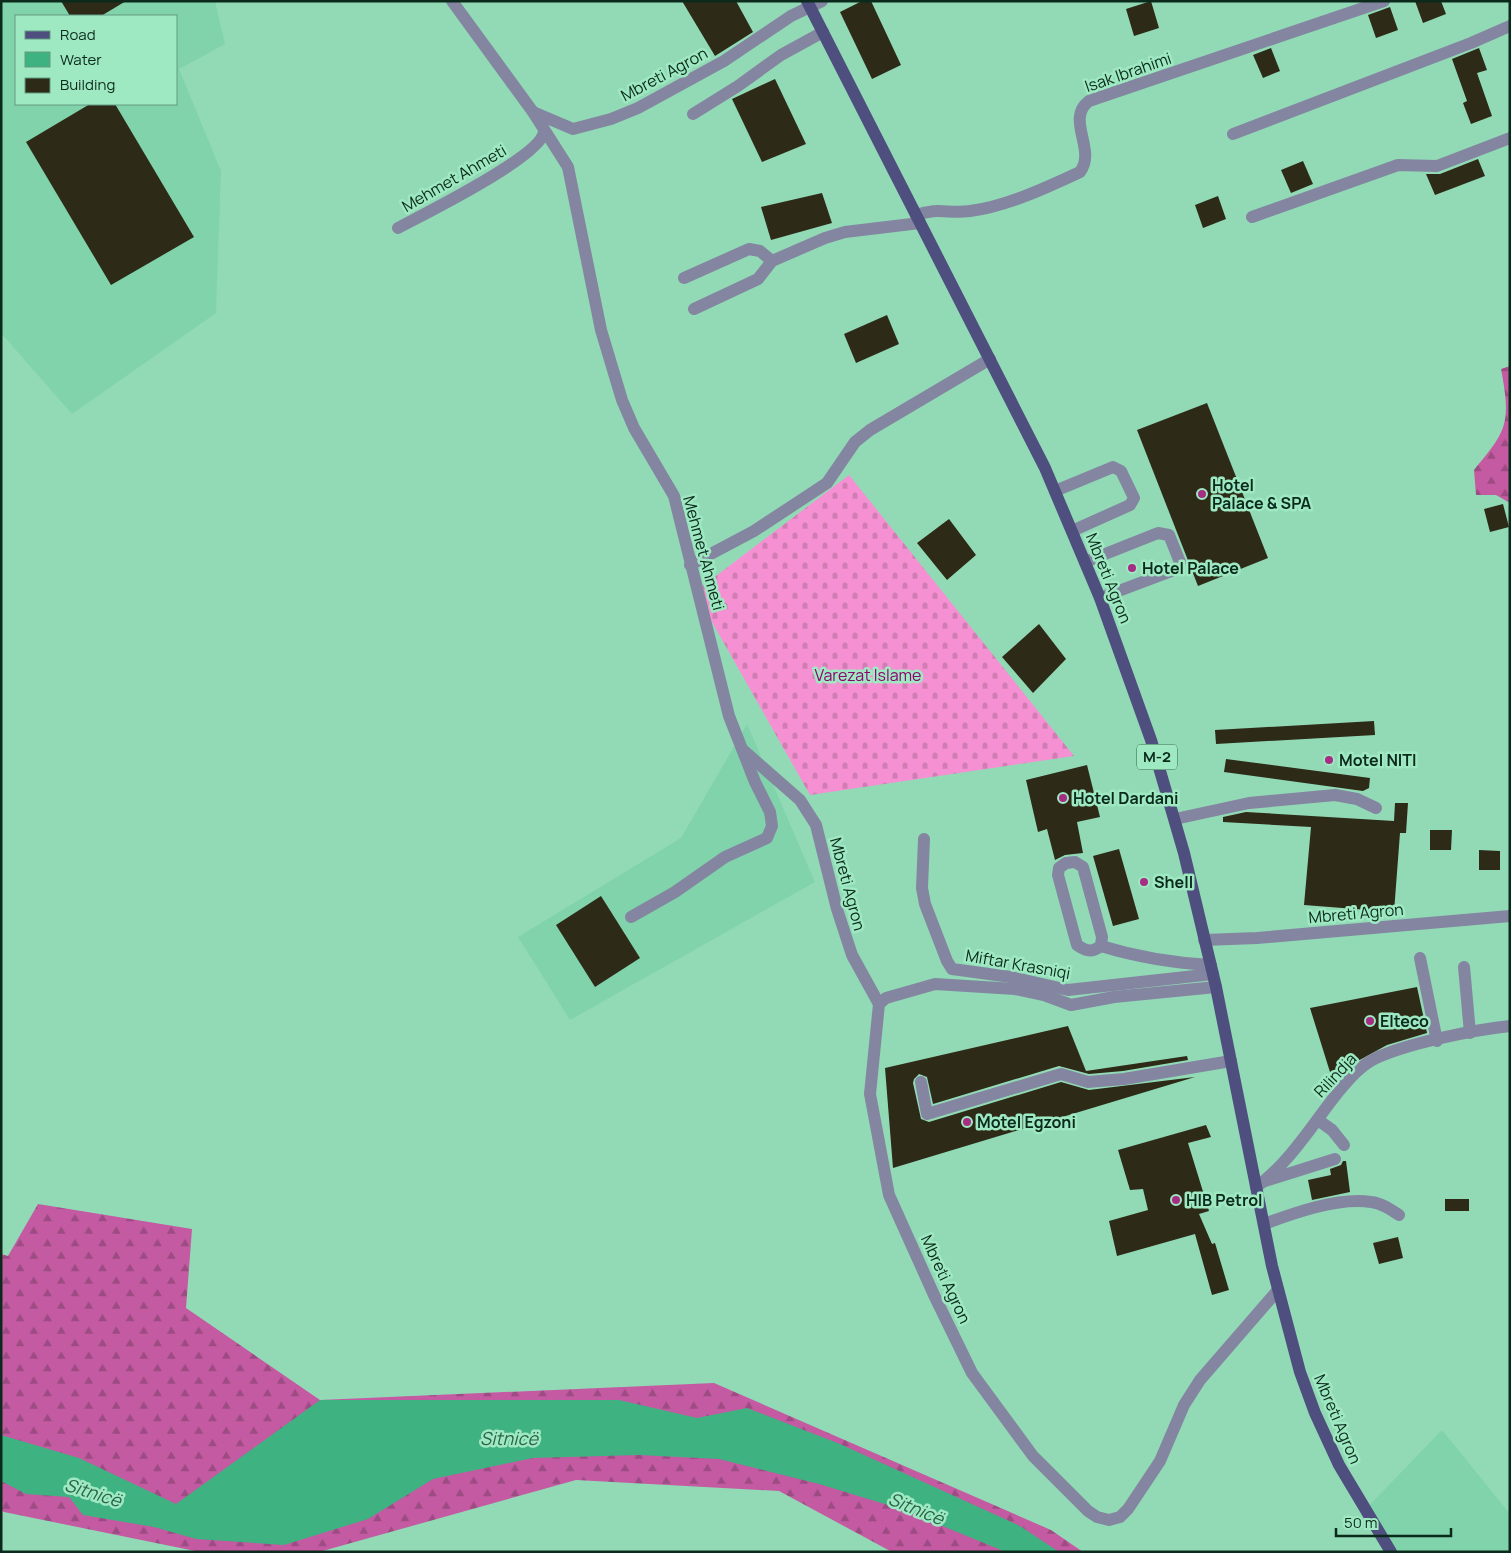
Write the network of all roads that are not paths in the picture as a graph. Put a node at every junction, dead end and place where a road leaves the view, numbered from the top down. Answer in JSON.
{"nodes":[{"id":1,"x":452,"y":1,"type":"edge"},
{"id":2,"x":1384,"y":1,"type":"edge"},
{"id":3,"x":808,"y":4,"type":"edge"},
{"id":4,"x":1510,"y":26,"type":"edge"},
{"id":5,"x":823,"y":32,"type":"junction"},
{"id":6,"x":533,"y":112,"type":"junction"},
{"id":7,"x":693,"y":114,"type":"dead end"},
{"id":8,"x":544,"y":132,"type":"junction"},
{"id":9,"x":1233,"y":134,"type":"dead end"},
{"id":10,"x":1510,"y":138,"type":"edge"},
{"id":11,"x":1252,"y":217,"type":"dead end"},
{"id":12,"x":918,"y":219,"type":"junction"},
{"id":13,"x":398,"y":228,"type":"dead end"},
{"id":14,"x":772,"y":261,"type":"junction"},
{"id":15,"x":684,"y":278,"type":"dead end"},
{"id":16,"x":694,"y":309,"type":"dead end"},
{"id":17,"x":990,"y":359,"type":"junction"},
{"id":18,"x":1055,"y":491,"type":"junction"},
{"id":19,"x":1072,"y":531,"type":"junction"},
{"id":20,"x":1085,"y":562,"type":"junction"},
{"id":21,"x":690,"y":565,"type":"junction"},
{"id":22,"x":1100,"y":598,"type":"junction"},
{"id":23,"x":743,"y":750,"type":"junction"},
{"id":24,"x":1376,"y":808,"type":"dead end"},
{"id":25,"x":1175,"y":819,"type":"junction"},
{"id":26,"x":924,"y":839,"type":"dead end"},
{"id":27,"x":1510,"y":916,"type":"edge"},
{"id":28,"x":631,"y":917,"type":"dead end"},
{"id":29,"x":1204,"y":940,"type":"junction"},
{"id":30,"x":1101,"y":946,"type":"junction"},
{"id":31,"x":1420,"y":958,"type":"dead end"},
{"id":32,"x":1464,"y":967,"type":"dead end"},
{"id":33,"x":1212,"y":969,"type":"junction"},
{"id":34,"x":1216,"y":987,"type":"junction"},
{"id":35,"x":879,"y":1004,"type":"junction"},
{"id":36,"x":1510,"y":1026,"type":"edge"},
{"id":37,"x":1470,"y":1033,"type":"junction"},
{"id":38,"x":1437,"y":1040,"type":"junction"},
{"id":39,"x":1231,"y":1061,"type":"junction"},
{"id":40,"x":922,"y":1082,"type":"dead end"},
{"id":41,"x":1318,"y":1120,"type":"junction"},
{"id":42,"x":1344,"y":1145,"type":"dead end"},
{"id":43,"x":1336,"y":1159,"type":"dead end"},
{"id":44,"x":1261,"y":1184,"type":"junction"},
{"id":45,"x":1399,"y":1215,"type":"dead end"},
{"id":46,"x":1264,"y":1224,"type":"junction"},
{"id":47,"x":1278,"y":1290,"type":"junction"},
{"id":48,"x":1391,"y":1552,"type":"edge"}],
"edges":[{"from":1,"to":6,"type":"street","name":"Mehmet Ahmeti"},
{"from":2,"to":12,"type":"street","name":"Isak Ibrahimi"},
{"from":3,"to":5,"type":"main road","name":"Mbreti Agron","number":"M-2"},
{"from":3,"to":6,"type":"street","name":"Mbreti Agron"},
{"from":4,"to":9,"type":"street"},
{"from":5,"to":7,"type":"street"},
{"from":5,"to":12,"type":"main road","name":"Mbreti Agron","number":"M-2"},
{"from":6,"to":8,"type":"street","name":"Mehmet Ahmeti"},
{"from":8,"to":13,"type":"street","name":"Mehmet Ahmeti"},
{"from":8,"to":21,"type":"street","name":"Mehmet Ahmeti"},
{"from":10,"to":11,"type":"street"},
{"from":12,"to":14,"type":"street"},
{"from":12,"to":17,"type":"main road","name":"Mbreti Agron","number":"M-2"},
{"from":14,"to":15,"type":"street"},
{"from":14,"to":16,"type":"street"},
{"from":17,"to":18,"type":"main road","name":"Mbreti Agron","number":"M-2"},
{"from":17,"to":21,"type":"street"},
{"from":18,"to":19,"type":"main road","name":"Mbreti Agron","number":"M-2"},
{"from":18,"to":19,"type":"street"},
{"from":19,"to":20,"type":"main road","name":"Mbreti Agron","number":"M-2"},
{"from":20,"to":22,"type":"main road","name":"Mbreti Agron","number":"M-2"},
{"from":20,"to":22,"type":"street"},
{"from":21,"to":23,"type":"street","name":"Mehmet Ahmeti"},
{"from":22,"to":25,"type":"main road","name":"Mbreti Agron","number":"M-2"},
{"from":23,"to":28,"type":"street","name":"Mehmet Ahmeti"},
{"from":23,"to":35,"type":"street","name":"Mbreti Agron"},
{"from":24,"to":25,"type":"street"},
{"from":25,"to":29,"type":"main road","name":"Mbreti Agron","number":"M-2"},
{"from":26,"to":33,"type":"street","name":"Miftar Krasniqi"},
{"from":27,"to":29,"type":"street","name":"Mbreti Agron"},
{"from":29,"to":33,"type":"main road","name":"Mbreti Agron","number":"M-2"},
{"from":30,"to":30,"type":"street"},
{"from":30,"to":33,"type":"street"},
{"from":31,"to":38,"type":"street"},
{"from":32,"to":37,"type":"street"},
{"from":33,"to":34,"type":"main road","name":"Mbreti Agron","number":"M-2"},
{"from":34,"to":35,"type":"street"},
{"from":34,"to":39,"type":"main road","name":"Mbreti Agron","number":"M-2"},
{"from":35,"to":47,"type":"street","name":"Mbreti Agron"},
{"from":36,"to":37,"type":"street","name":"Rilindja"},
{"from":37,"to":38,"type":"street","name":"Rilindja"},
{"from":38,"to":41,"type":"street","name":"Rilindja"},
{"from":39,"to":40,"type":"street"},
{"from":39,"to":44,"type":"main road","name":"Mbreti Agron","number":"M-2"},
{"from":41,"to":42,"type":"street","name":"Rilindja"},
{"from":41,"to":44,"type":"street","name":"Rilindja"},
{"from":43,"to":44,"type":"street"},
{"from":44,"to":46,"type":"main road","name":"Mbreti Agron","number":"M-2"},
{"from":45,"to":46,"type":"street"},
{"from":46,"to":47,"type":"main road","name":"Mbreti Agron","number":"M-2"},
{"from":47,"to":48,"type":"main road","name":"Mbreti Agron","number":"M-2"}]}
